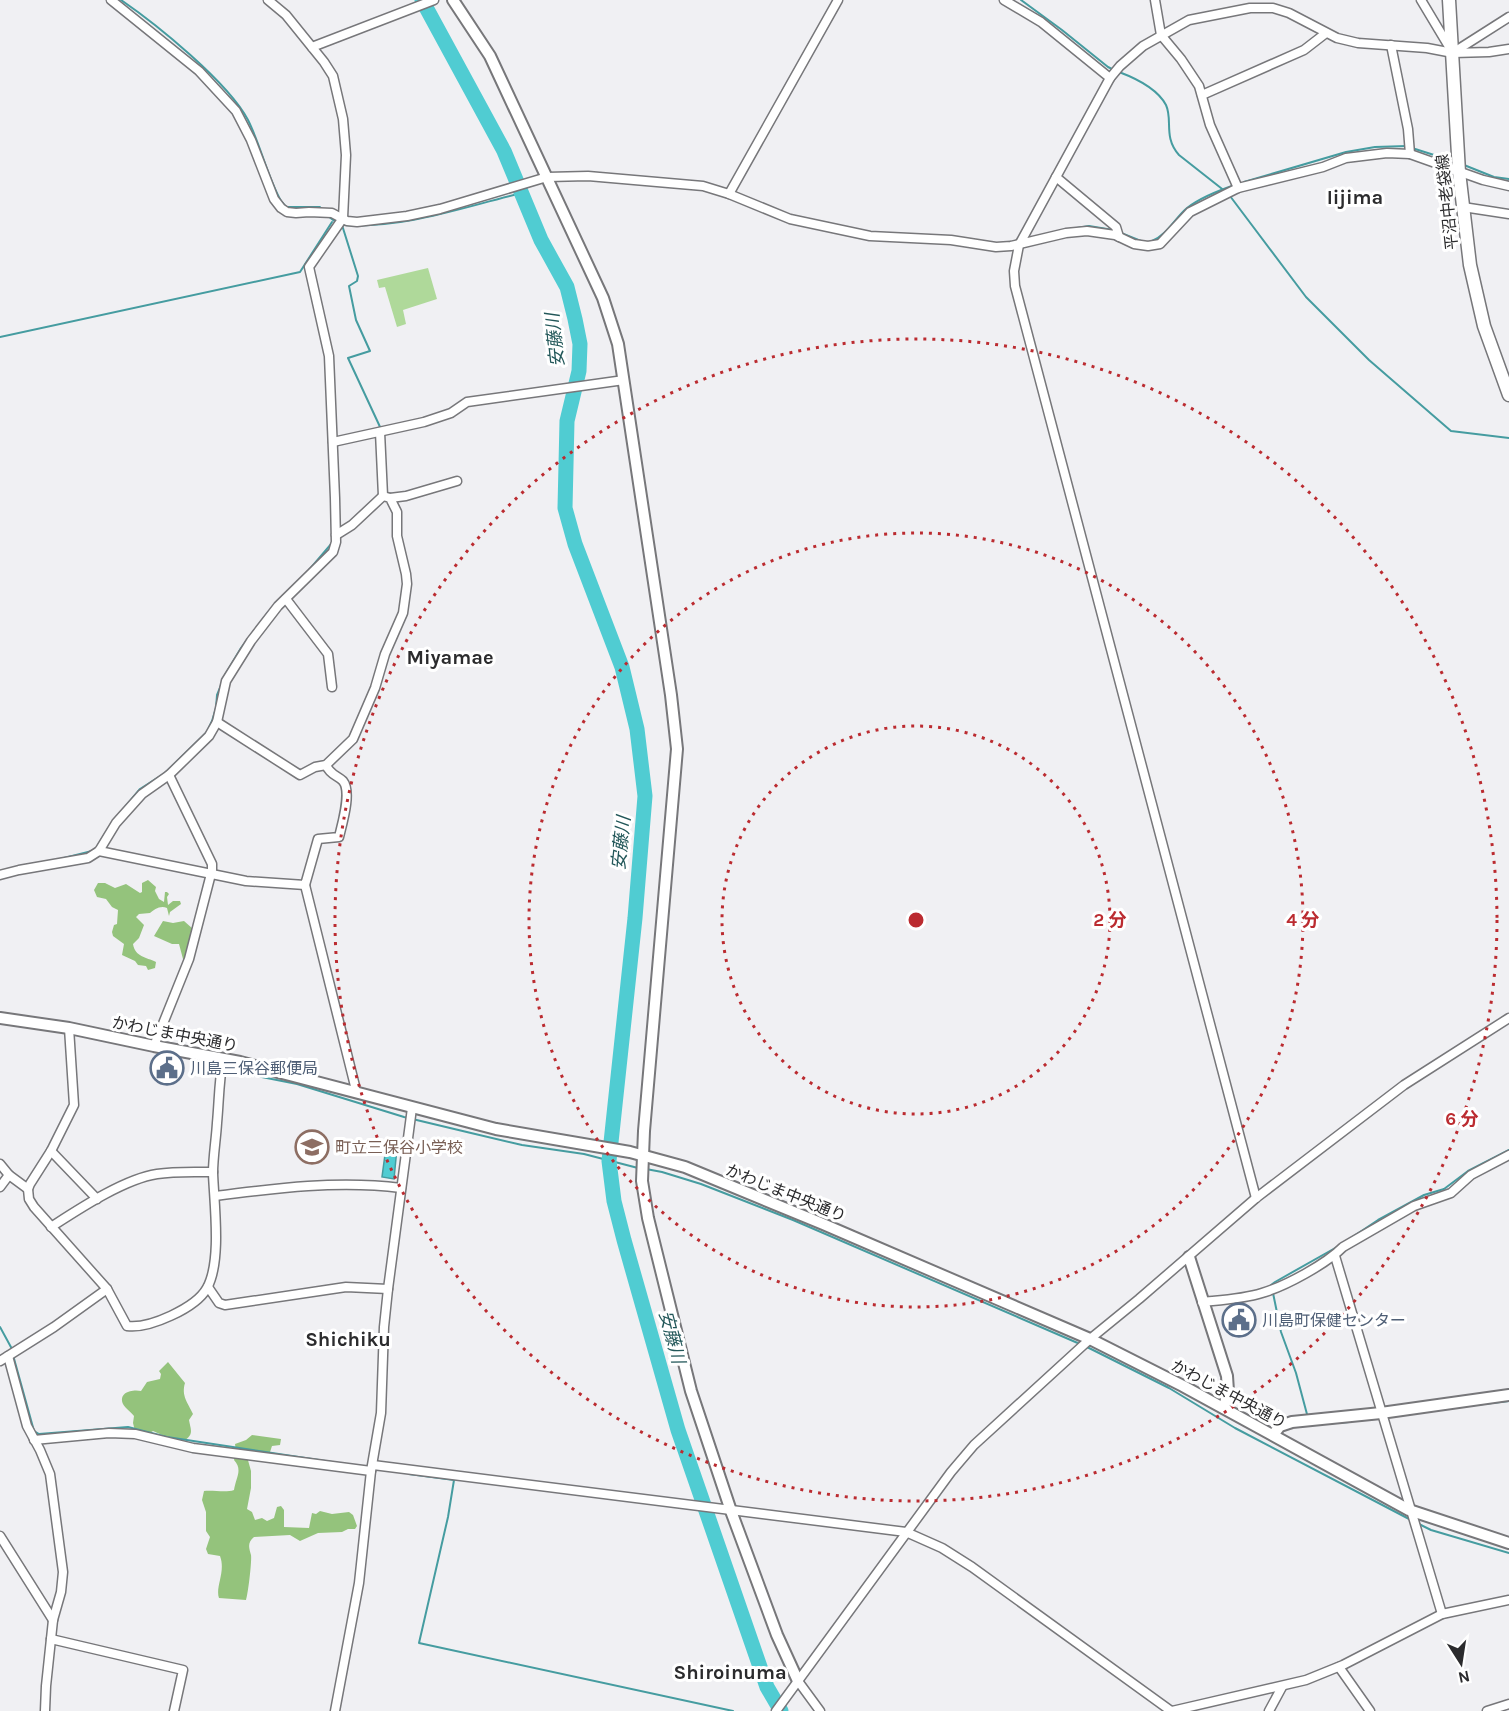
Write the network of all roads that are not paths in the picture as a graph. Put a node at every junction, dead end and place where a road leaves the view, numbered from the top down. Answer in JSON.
{"nodes":[{"id":1,"x":111,"y":0,"type":"edge"},
{"id":2,"x":268,"y":0,"type":"edge"},
{"id":3,"x":434,"y":0,"type":"edge"},
{"id":4,"x":453,"y":0,"type":"edge"},
{"id":5,"x":838,"y":0,"type":"edge"},
{"id":6,"x":1004,"y":0,"type":"edge"},
{"id":7,"x":1155,"y":0,"type":"edge"},
{"id":8,"x":1279,"y":0,"type":"edge"},
{"id":9,"x":1421,"y":0,"type":"edge"},
{"id":10,"x":1449,"y":0,"type":"edge"},
{"id":11,"x":1267,"y":8,"type":"junction"},
{"id":12,"x":1509,"y":17,"type":"edge"},
{"id":13,"x":1326,"y":33,"type":"junction"},
{"id":14,"x":1161,"y":35,"type":"junction"},
{"id":15,"x":1390,"y":45,"type":"junction"},
{"id":16,"x":312,"y":47,"type":"junction"},
{"id":17,"x":1509,"y":49,"type":"edge"},
{"id":18,"x":1453,"y":53,"type":"junction"},
{"id":19,"x":1110,"y":78,"type":"junction"},
{"id":20,"x":1202,"y":95,"type":"junction"},
{"id":21,"x":1410,"y":153,"type":"junction"},
{"id":22,"x":1459,"y":172,"type":"junction"},
{"id":23,"x":546,"y":177,"type":"junction"},
{"id":24,"x":1056,"y":177,"type":"junction"},
{"id":25,"x":1509,"y":186,"type":"edge"},
{"id":26,"x":1238,"y":188,"type":"junction"},
{"id":27,"x":729,"y":194,"type":"junction"},
{"id":28,"x":1463,"y":207,"type":"junction"},
{"id":29,"x":1509,"y":214,"type":"edge"},
{"id":30,"x":343,"y":219,"type":"junction"},
{"id":31,"x":1119,"y":237,"type":"junction"},
{"id":32,"x":1019,"y":245,"type":"junction"},
{"id":33,"x":624,"y":380,"type":"junction"},
{"id":34,"x":1509,"y":395,"type":"edge"},
{"id":35,"x":380,"y":432,"type":"junction"},
{"id":36,"x":333,"y":442,"type":"junction"},
{"id":37,"x":457,"y":481,"type":"dead end"},
{"id":38,"x":386,"y":497,"type":"junction"},
{"id":39,"x":336,"y":535,"type":"junction"},
{"id":40,"x":286,"y":599,"type":"junction"},
{"id":41,"x":332,"y":687,"type":"dead end"},
{"id":42,"x":217,"y":722,"type":"junction"},
{"id":43,"x":326,"y":765,"type":"junction"},
{"id":44,"x":169,"y":775,"type":"junction"},
{"id":45,"x":99,"y":851,"type":"junction"},
{"id":46,"x":211,"y":874,"type":"junction"},
{"id":47,"x":0,"y":875,"type":"edge"},
{"id":48,"x":305,"y":885,"type":"junction"},
{"id":49,"x":0,"y":1018,"type":"edge"},
{"id":50,"x":1509,"y":1018,"type":"edge"},
{"id":51,"x":69,"y":1028,"type":"junction"},
{"id":52,"x":154,"y":1046,"type":"junction"},
{"id":53,"x":224,"y":1059,"type":"junction"},
{"id":54,"x":354,"y":1092,"type":"junction"},
{"id":55,"x":412,"y":1107,"type":"junction"},
{"id":56,"x":51,"y":1151,"type":"junction"},
{"id":57,"x":643,"y":1155,"type":"junction"},
{"id":58,"x":1509,"y":1155,"type":"edge"},
{"id":59,"x":0,"y":1164,"type":"edge"},
{"id":60,"x":213,"y":1172,"type":"junction"},
{"id":61,"x":9,"y":1175,"type":"junction"},
{"id":62,"x":0,"y":1187,"type":"edge"},
{"id":63,"x":401,"y":1188,"type":"junction"},
{"id":64,"x":28,"y":1189,"type":"junction"},
{"id":65,"x":215,"y":1196,"type":"junction"},
{"id":66,"x":1256,"y":1198,"type":"junction"},
{"id":67,"x":97,"y":1199,"type":"junction"},
{"id":68,"x":51,"y":1227,"type":"junction"},
{"id":69,"x":1335,"y":1256,"type":"junction"},
{"id":70,"x":1189,"y":1257,"type":"junction"},
{"id":71,"x":208,"y":1287,"type":"junction"},
{"id":72,"x":107,"y":1289,"type":"junction"},
{"id":73,"x":388,"y":1289,"type":"junction"},
{"id":74,"x":1202,"y":1302,"type":"junction"},
{"id":75,"x":1090,"y":1339,"type":"junction"},
{"id":76,"x":8,"y":1356,"type":"junction"},
{"id":77,"x":0,"y":1361,"type":"edge"},
{"id":78,"x":1509,"y":1395,"type":"edge"},
{"id":79,"x":1224,"y":1408,"type":"junction"},
{"id":80,"x":1381,"y":1413,"type":"junction"},
{"id":81,"x":1273,"y":1434,"type":"junction"},
{"id":82,"x":34,"y":1440,"type":"junction"},
{"id":83,"x":372,"y":1468,"type":"junction"},
{"id":84,"x":731,"y":1511,"type":"junction"},
{"id":85,"x":1413,"y":1518,"type":"junction"},
{"id":86,"x":906,"y":1532,"type":"junction"},
{"id":87,"x":0,"y":1536,"type":"edge"},
{"id":88,"x":1509,"y":1543,"type":"edge"},
{"id":89,"x":1509,"y":1600,"type":"edge"},
{"id":90,"x":1442,"y":1614,"type":"junction"},
{"id":91,"x":53,"y":1620,"type":"junction"},
{"id":92,"x":51,"y":1639,"type":"junction"},
{"id":93,"x":1338,"y":1667,"type":"junction"},
{"id":94,"x":798,"y":1681,"type":"junction"},
{"id":95,"x":1282,"y":1687,"type":"junction"},
{"id":96,"x":1509,"y":1704,"type":"edge"},
{"id":97,"x":45,"y":1711,"type":"edge"},
{"id":98,"x":174,"y":1711,"type":"edge"},
{"id":99,"x":335,"y":1711,"type":"edge"},
{"id":100,"x":776,"y":1711,"type":"edge"},
{"id":101,"x":820,"y":1711,"type":"edge"},
{"id":102,"x":1171,"y":1711,"type":"edge"},
{"id":103,"x":1269,"y":1711,"type":"edge"},
{"id":104,"x":1370,"y":1711,"type":"edge"},
{"id":105,"x":1486,"y":1711,"type":"edge"}],
"edges":[{"from":1,"to":30,"type":"street"},
{"from":2,"to":16,"type":"street"},
{"from":3,"to":16,"type":"street"},
{"from":4,"to":23,"type":"street"},
{"from":5,"to":27,"type":"street"},
{"from":6,"to":19,"type":"street"},
{"from":7,"to":14,"type":"street"},
{"from":8,"to":11,"type":"street"},
{"from":9,"to":18,"type":"street"},
{"from":10,"to":18,"type":"main road","name":"平沼中老袋線"},
{"from":11,"to":13,"type":"street"},
{"from":11,"to":14,"type":"street"},
{"from":12,"to":18,"type":"street"},
{"from":13,"to":15,"type":"street"},
{"from":13,"to":20,"type":"street"},
{"from":14,"to":19,"type":"street"},
{"from":14,"to":20,"type":"street"},
{"from":15,"to":18,"type":"street"},
{"from":15,"to":21,"type":"street"},
{"from":16,"to":30,"type":"street"},
{"from":17,"to":18,"type":"street"},
{"from":18,"to":22,"type":"main road","name":"平沼中老袋線"},
{"from":19,"to":24,"type":"street"},
{"from":20,"to":26,"type":"street"},
{"from":21,"to":22,"type":"street"},
{"from":21,"to":26,"type":"street"},
{"from":22,"to":25,"type":"street"},
{"from":22,"to":28,"type":"main road","name":"平沼中老袋線"},
{"from":23,"to":27,"type":"street"},
{"from":23,"to":30,"type":"street"},
{"from":23,"to":33,"type":"street"},
{"from":24,"to":31,"type":"street"},
{"from":24,"to":32,"type":"street"},
{"from":26,"to":31,"type":"street"},
{"from":27,"to":32,"type":"street"},
{"from":28,"to":29,"type":"street"},
{"from":28,"to":34,"type":"main road","name":"平沼中老袋線"},
{"from":30,"to":36,"type":"street"},
{"from":31,"to":32,"type":"street"},
{"from":32,"to":66,"type":"street"},
{"from":33,"to":35,"type":"street"},
{"from":33,"to":57,"type":"street"},
{"from":35,"to":36,"type":"street"},
{"from":35,"to":38,"type":"street"},
{"from":36,"to":39,"type":"street"},
{"from":37,"to":38,"type":"street"},
{"from":38,"to":39,"type":"street"},
{"from":38,"to":43,"type":"street"},
{"from":39,"to":40,"type":"street"},
{"from":40,"to":41,"type":"street"},
{"from":40,"to":42,"type":"street"},
{"from":42,"to":43,"type":"street"},
{"from":42,"to":44,"type":"street"},
{"from":43,"to":48,"type":"street"},
{"from":44,"to":45,"type":"street"},
{"from":44,"to":46,"type":"street"},
{"from":45,"to":46,"type":"street"},
{"from":45,"to":47,"type":"street"},
{"from":46,"to":48,"type":"street"},
{"from":46,"to":52,"type":"street"},
{"from":48,"to":54,"type":"street"},
{"from":49,"to":51,"type":"street","name":"かわじま中央通り"},
{"from":50,"to":66,"type":"street"},
{"from":51,"to":52,"type":"street","name":"かわじま中央通り"},
{"from":51,"to":56,"type":"street"},
{"from":52,"to":53,"type":"street","name":"かわじま中央通り"},
{"from":53,"to":54,"type":"street","name":"かわじま中央通り"},
{"from":53,"to":60,"type":"street"},
{"from":54,"to":55,"type":"street","name":"かわじま中央通り"},
{"from":55,"to":57,"type":"street","name":"かわじま中央通り"},
{"from":55,"to":63,"type":"street"},
{"from":56,"to":64,"type":"street"},
{"from":56,"to":67,"type":"street"},
{"from":57,"to":75,"type":"street","name":"かわじま中央通り"},
{"from":57,"to":84,"type":"street"},
{"from":58,"to":69,"type":"street"},
{"from":59,"to":61,"type":"street"},
{"from":60,"to":65,"type":"street"},
{"from":60,"to":67,"type":"street"},
{"from":61,"to":62,"type":"street"},
{"from":61,"to":64,"type":"street"},
{"from":63,"to":65,"type":"street"},
{"from":63,"to":73,"type":"street"},
{"from":64,"to":68,"type":"street"},
{"from":65,"to":71,"type":"street"},
{"from":66,"to":70,"type":"street"},
{"from":67,"to":68,"type":"street"},
{"from":68,"to":72,"type":"street"},
{"from":69,"to":74,"type":"street"},
{"from":69,"to":80,"type":"street"},
{"from":70,"to":74,"type":"street"},
{"from":70,"to":75,"type":"street"},
{"from":71,"to":72,"type":"street"},
{"from":71,"to":73,"type":"street"},
{"from":72,"to":76,"type":"street"},
{"from":73,"to":83,"type":"street"},
{"from":74,"to":79,"type":"street"},
{"from":75,"to":79,"type":"street","name":"かわじま中央通り"},
{"from":75,"to":86,"type":"street"},
{"from":76,"to":77,"type":"street"},
{"from":76,"to":82,"type":"street"},
{"from":78,"to":80,"type":"street"},
{"from":79,"to":81,"type":"street","name":"かわじま中央通り"},
{"from":80,"to":81,"type":"street"},
{"from":80,"to":85,"type":"street"},
{"from":81,"to":85,"type":"street","name":"かわじま中央通り"},
{"from":82,"to":83,"type":"street"},
{"from":82,"to":91,"type":"street"},
{"from":83,"to":84,"type":"street"},
{"from":83,"to":99,"type":"street"},
{"from":84,"to":86,"type":"street"},
{"from":84,"to":94,"type":"street"},
{"from":85,"to":88,"type":"street","name":"かわじま中央通り"},
{"from":85,"to":90,"type":"street"},
{"from":86,"to":94,"type":"street"},
{"from":86,"to":102,"type":"street"},
{"from":87,"to":91,"type":"street"},
{"from":89,"to":90,"type":"street"},
{"from":90,"to":93,"type":"street"},
{"from":91,"to":92,"type":"street"},
{"from":92,"to":97,"type":"street"},
{"from":92,"to":98,"type":"street"},
{"from":93,"to":95,"type":"street"},
{"from":93,"to":104,"type":"street"},
{"from":94,"to":100,"type":"street"},
{"from":94,"to":101,"type":"street"},
{"from":95,"to":102,"type":"street"},
{"from":95,"to":103,"type":"street"},
{"from":96,"to":105,"type":"street"}]}
